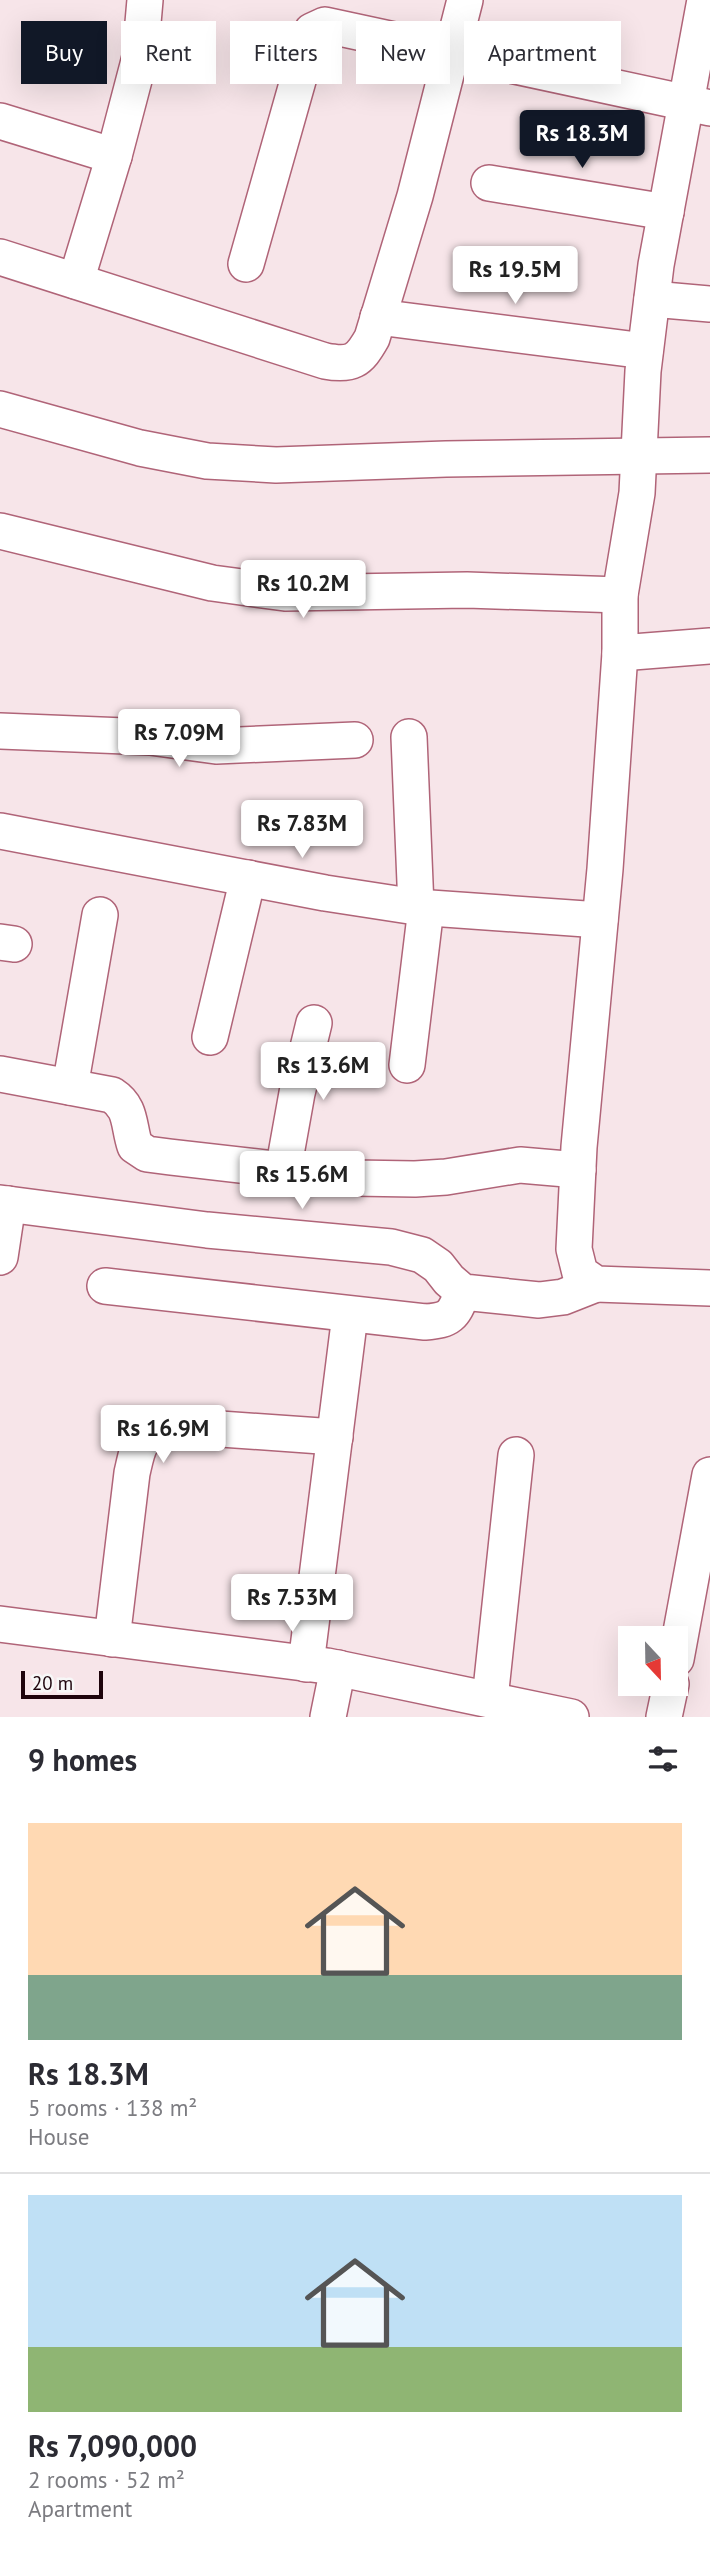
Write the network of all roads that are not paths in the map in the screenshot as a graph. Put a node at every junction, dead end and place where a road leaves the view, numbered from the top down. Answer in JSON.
{"nodes":[{"id":1,"x":145,"y":0,"type":"edge"},
{"id":2,"x":465,"y":0,"type":"edge"},
{"id":3,"x":705,"y":0,"type":"edge"},
{"id":4,"x":452,"y":54,"type":"junction"},
{"id":5,"x":698,"y":105,"type":"edge"},
{"id":6,"x":0,"y":121,"type":"edge"},
{"id":7,"x":114,"y":156,"type":"junction"},
{"id":8,"x":489,"y":183,"type":"dead end"},
{"id":9,"x":666,"y":212,"type":"junction"},
{"id":10,"x":0,"y":257,"type":"edge"},
{"id":11,"x":246,"y":264,"type":"dead end"},
{"id":12,"x":76,"y":281,"type":"junction"},
{"id":13,"x":652,"y":299,"type":"junction"},
{"id":14,"x":710,"y":304,"type":"edge"},
{"id":15,"x":379,"y":317,"type":"junction"},
{"id":16,"x":645,"y":351,"type":"junction"},
{"id":17,"x":0,"y":409,"type":"edge"},
{"id":18,"x":639,"y":455,"type":"junction"},
{"id":19,"x":710,"y":455,"type":"edge"},
{"id":20,"x":0,"y":531,"type":"edge"},
{"id":21,"x":620,"y":594,"type":"junction"},
{"id":22,"x":710,"y":646,"type":"edge"},
{"id":23,"x":620,"y":653,"type":"junction"},
{"id":24,"x":0,"y":731,"type":"edge"},
{"id":25,"x":409,"y":737,"type":"dead end"},
{"id":26,"x":355,"y":740,"type":"dead end"},
{"id":27,"x":0,"y":831,"type":"edge"},
{"id":28,"x":248,"y":878,"type":"junction"},
{"id":29,"x":421,"y":908,"type":"junction"},
{"id":30,"x":100,"y":915,"type":"dead end"},
{"id":31,"x":600,"y":920,"type":"junction"},
{"id":32,"x":314,"y":1023,"type":"dead end"},
{"id":33,"x":209,"y":1037,"type":"dead end"},
{"id":34,"x":407,"y":1065,"type":"dead end"},
{"id":35,"x":0,"y":1074,"type":"edge"},
{"id":36,"x":70,"y":1087,"type":"junction"},
{"id":37,"x":578,"y":1170,"type":"junction"},
{"id":38,"x":283,"y":1171,"type":"junction"},
{"id":39,"x":4,"y":1203,"type":"edge"},
{"id":40,"x":0,"y":1257,"type":"edge"},
{"id":41,"x":596,"y":1284,"type":"junction"},
{"id":42,"x":106,"y":1286,"type":"dead end"},
{"id":43,"x":710,"y":1288,"type":"edge"},
{"id":44,"x":463,"y":1292,"type":"junction"},
{"id":45,"x":350,"y":1315,"type":"junction"},
{"id":46,"x":335,"y":1437,"type":"junction"},
{"id":47,"x":516,"y":1455,"type":"dead end"},
{"id":48,"x":710,"y":1475,"type":"edge"},
{"id":49,"x":0,"y":1624,"type":"edge"},
{"id":50,"x":682,"y":1626,"type":"edge"},
{"id":51,"x":113,"y":1639,"type":"junction"},
{"id":52,"x":322,"y":1666,"type":"junction"},
{"id":53,"x":668,"y":1696,"type":"edge"},
{"id":54,"x":490,"y":1699,"type":"junction"},
{"id":55,"x":328,"y":1717,"type":"edge"},
{"id":56,"x":571,"y":1717,"type":"edge"},
{"id":57,"x":664,"y":1717,"type":"edge"}],
"edges":[{"from":1,"to":7,"type":"street"},
{"from":2,"to":4,"type":"street"},
{"from":3,"to":5,"type":"street"},
{"from":4,"to":5,"type":"street"},
{"from":4,"to":11,"type":"street"},
{"from":4,"to":15,"type":"street"},
{"from":5,"to":9,"type":"street"},
{"from":6,"to":7,"type":"street"},
{"from":7,"to":12,"type":"street"},
{"from":8,"to":9,"type":"street"},
{"from":9,"to":13,"type":"street"},
{"from":10,"to":12,"type":"street"},
{"from":12,"to":15,"type":"street"},
{"from":13,"to":14,"type":"street"},
{"from":13,"to":16,"type":"street"},
{"from":15,"to":16,"type":"street"},
{"from":16,"to":18,"type":"street"},
{"from":17,"to":18,"type":"street"},
{"from":18,"to":19,"type":"street"},
{"from":18,"to":21,"type":"street"},
{"from":20,"to":21,"type":"street"},
{"from":21,"to":23,"type":"street"},
{"from":22,"to":23,"type":"street"},
{"from":23,"to":31,"type":"street"},
{"from":24,"to":26,"type":"street"},
{"from":25,"to":29,"type":"street"},
{"from":27,"to":28,"type":"street"},
{"from":28,"to":29,"type":"street"},
{"from":28,"to":33,"type":"street"},
{"from":29,"to":31,"type":"street"},
{"from":29,"to":34,"type":"street"},
{"from":30,"to":36,"type":"street"},
{"from":31,"to":37,"type":"street"},
{"from":32,"to":38,"type":"street"},
{"from":35,"to":36,"type":"street"},
{"from":36,"to":38,"type":"street"},
{"from":37,"to":38,"type":"street"},
{"from":37,"to":41,"type":"street"},
{"from":39,"to":40,"type":"street"},
{"from":39,"to":44,"type":"street"},
{"from":41,"to":43,"type":"street"},
{"from":41,"to":44,"type":"street"},
{"from":42,"to":45,"type":"street"},
{"from":44,"to":45,"type":"street"},
{"from":45,"to":46,"type":"street"},
{"from":46,"to":51,"type":"street"},
{"from":46,"to":52,"type":"street"},
{"from":47,"to":54,"type":"street"},
{"from":48,"to":50,"type":"street"},
{"from":49,"to":51,"type":"street"},
{"from":51,"to":52,"type":"street"},
{"from":52,"to":54,"type":"street"},
{"from":52,"to":55,"type":"street"},
{"from":53,"to":57,"type":"street"},
{"from":54,"to":56,"type":"street"}]}
